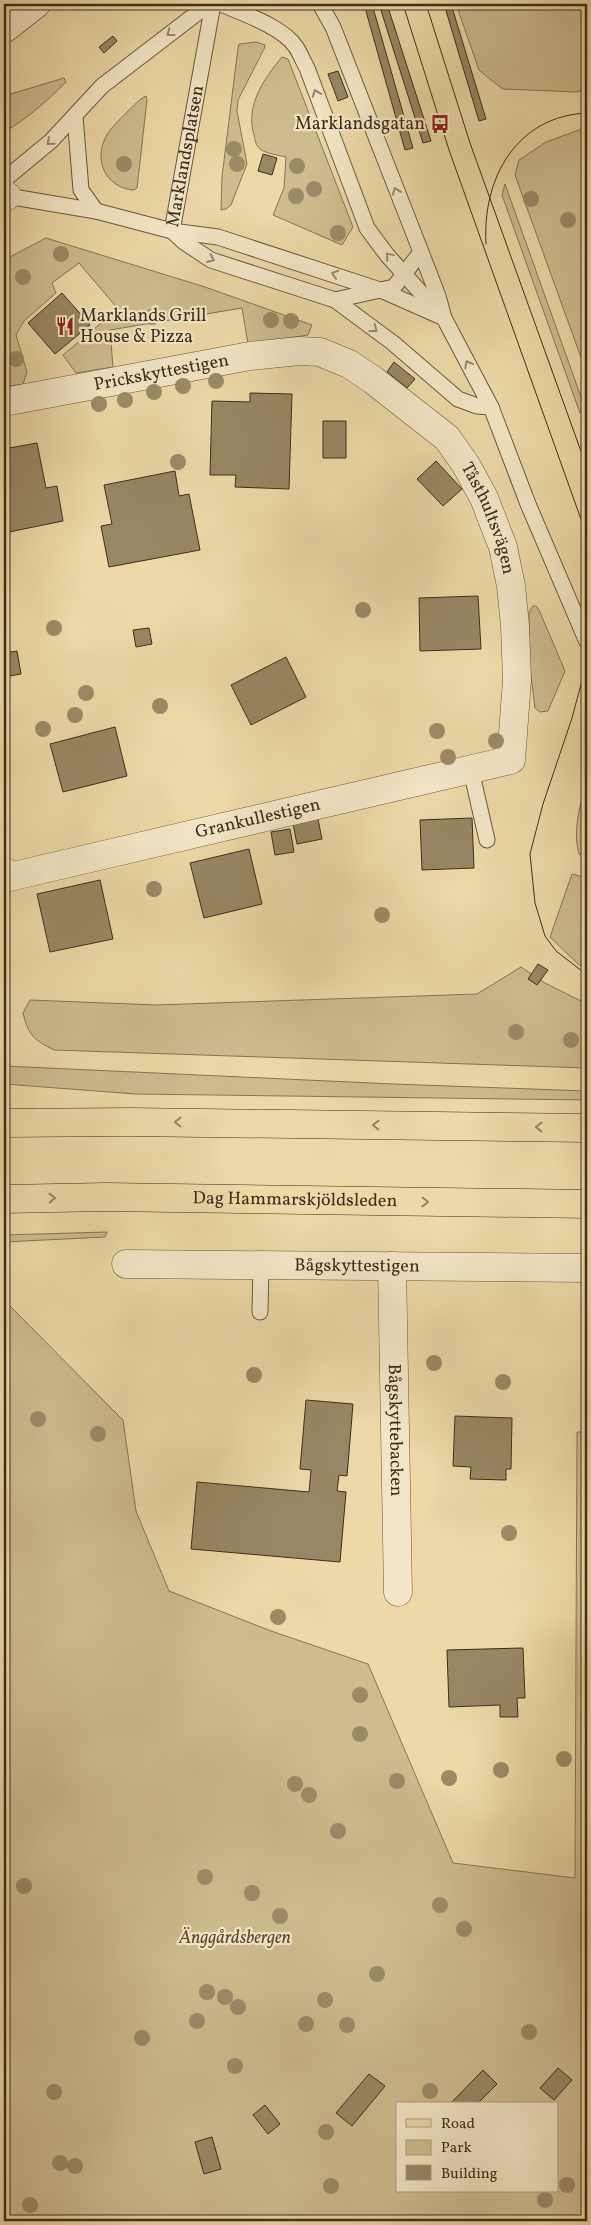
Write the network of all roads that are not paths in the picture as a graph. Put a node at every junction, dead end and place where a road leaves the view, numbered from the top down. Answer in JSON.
{"nodes":[{"id":1,"x":36,"y":4,"type":"edge"},
{"id":2,"x":211,"y":4,"type":"edge"},
{"id":3,"x":221,"y":4,"type":"edge"},
{"id":4,"x":320,"y":4,"type":"edge"},
{"id":5,"x":4,"y":29,"type":"edge"},
{"id":6,"x":75,"y":116,"type":"junction"},
{"id":7,"x":5,"y":193,"type":"edge"},
{"id":8,"x":96,"y":211,"type":"junction"},
{"id":9,"x":172,"y":231,"type":"junction"},
{"id":10,"x":421,"y":252,"type":"junction"},
{"id":11,"x":403,"y":272,"type":"junction"},
{"id":12,"x":383,"y":290,"type":"junction"},
{"id":13,"x":335,"y":300,"type":"junction"},
{"id":14,"x":444,"y":318,"type":"junction"},
{"id":15,"x":320,"y":352,"type":"joint"},
{"id":16,"x":4,"y":402,"type":"edge"},
{"id":17,"x":491,"y":407,"type":"junction"},
{"id":18,"x":587,"y":642,"type":"edge"},
{"id":19,"x":511,"y":760,"type":"joint"},
{"id":20,"x":471,"y":770,"type":"junction"},
{"id":21,"x":487,"y":840,"type":"dead end"},
{"id":22,"x":4,"y":875,"type":"edge"},
{"id":23,"x":4,"y":1103,"type":"edge"},
{"id":24,"x":131,"y":1122,"type":"junction"},
{"id":25,"x":4,"y":1123,"type":"edge"},
{"id":26,"x":587,"y":1128,"type":"edge"},
{"id":27,"x":4,"y":1198,"type":"edge"},
{"id":28,"x":587,"y":1204,"type":"edge"},
{"id":29,"x":126,"y":1264,"type":"dead end"},
{"id":30,"x":261,"y":1266,"type":"junction"},
{"id":31,"x":392,"y":1266,"type":"junction"},
{"id":32,"x":587,"y":1268,"type":"edge"},
{"id":33,"x":260,"y":1312,"type":"dead end"},
{"id":34,"x":398,"y":1592,"type":"dead end"}],
"edges":[{"from":1,"to":5,"type":"street"},
{"from":2,"to":6,"type":"lane","one_way":true},
{"from":2,"to":9,"type":"lane","name":"Marklandsplatsen"},
{"from":11,"to":3,"type":"lane","one_way":true},
{"from":10,"to":4,"type":"lane","one_way":true},
{"from":6,"to":7,"type":"lane","one_way":true},
{"from":6,"to":8,"type":"lane"},
{"from":7,"to":8,"type":"lane","name":"Marklandsplatsen"},
{"from":8,"to":9,"type":"lane","name":"Marklandsplatsen"},
{"from":12,"to":9,"type":"lane","one_way":true},
{"from":9,"to":13,"type":"lane","one_way":true},
{"from":10,"to":11,"type":"lane"},
{"from":10,"to":14,"type":"lane"},
{"from":11,"to":12,"type":"lane"},
{"from":11,"to":14,"type":"lane"},
{"from":12,"to":13,"type":"lane"},
{"from":12,"to":14,"type":"lane"},
{"from":13,"to":17,"type":"lane","one_way":true},
{"from":17,"to":14,"type":"lane","one_way":true},
{"from":15,"to":16,"type":"street","name":"Prickskyttestigen"},
{"from":15,"to":19,"type":"street","name":"Tåsthultsvägen"},
{"from":17,"to":18,"type":"lane"},
{"from":19,"to":20,"type":"street","name":"Grankullestigen"},
{"from":20,"to":21,"type":"lane"},
{"from":20,"to":22,"type":"street","name":"Grankullestigen"},
{"from":23,"to":24,"type":"main road"},
{"from":24,"to":25,"type":"main road"},
{"from":26,"to":24,"type":"main road","one_way":true},
{"from":27,"to":28,"type":"main road","name":"Dag Hammarskjöldsleden","one_way":true},
{"from":29,"to":30,"type":"street","name":"Bågskyttestigen"},
{"from":30,"to":31,"type":"street","name":"Bågskyttestigen"},
{"from":30,"to":33,"type":"lane"},
{"from":31,"to":32,"type":"street","name":"Bågskyttestigen"},
{"from":31,"to":34,"type":"street","name":"Bågskyttebacken"}]}
